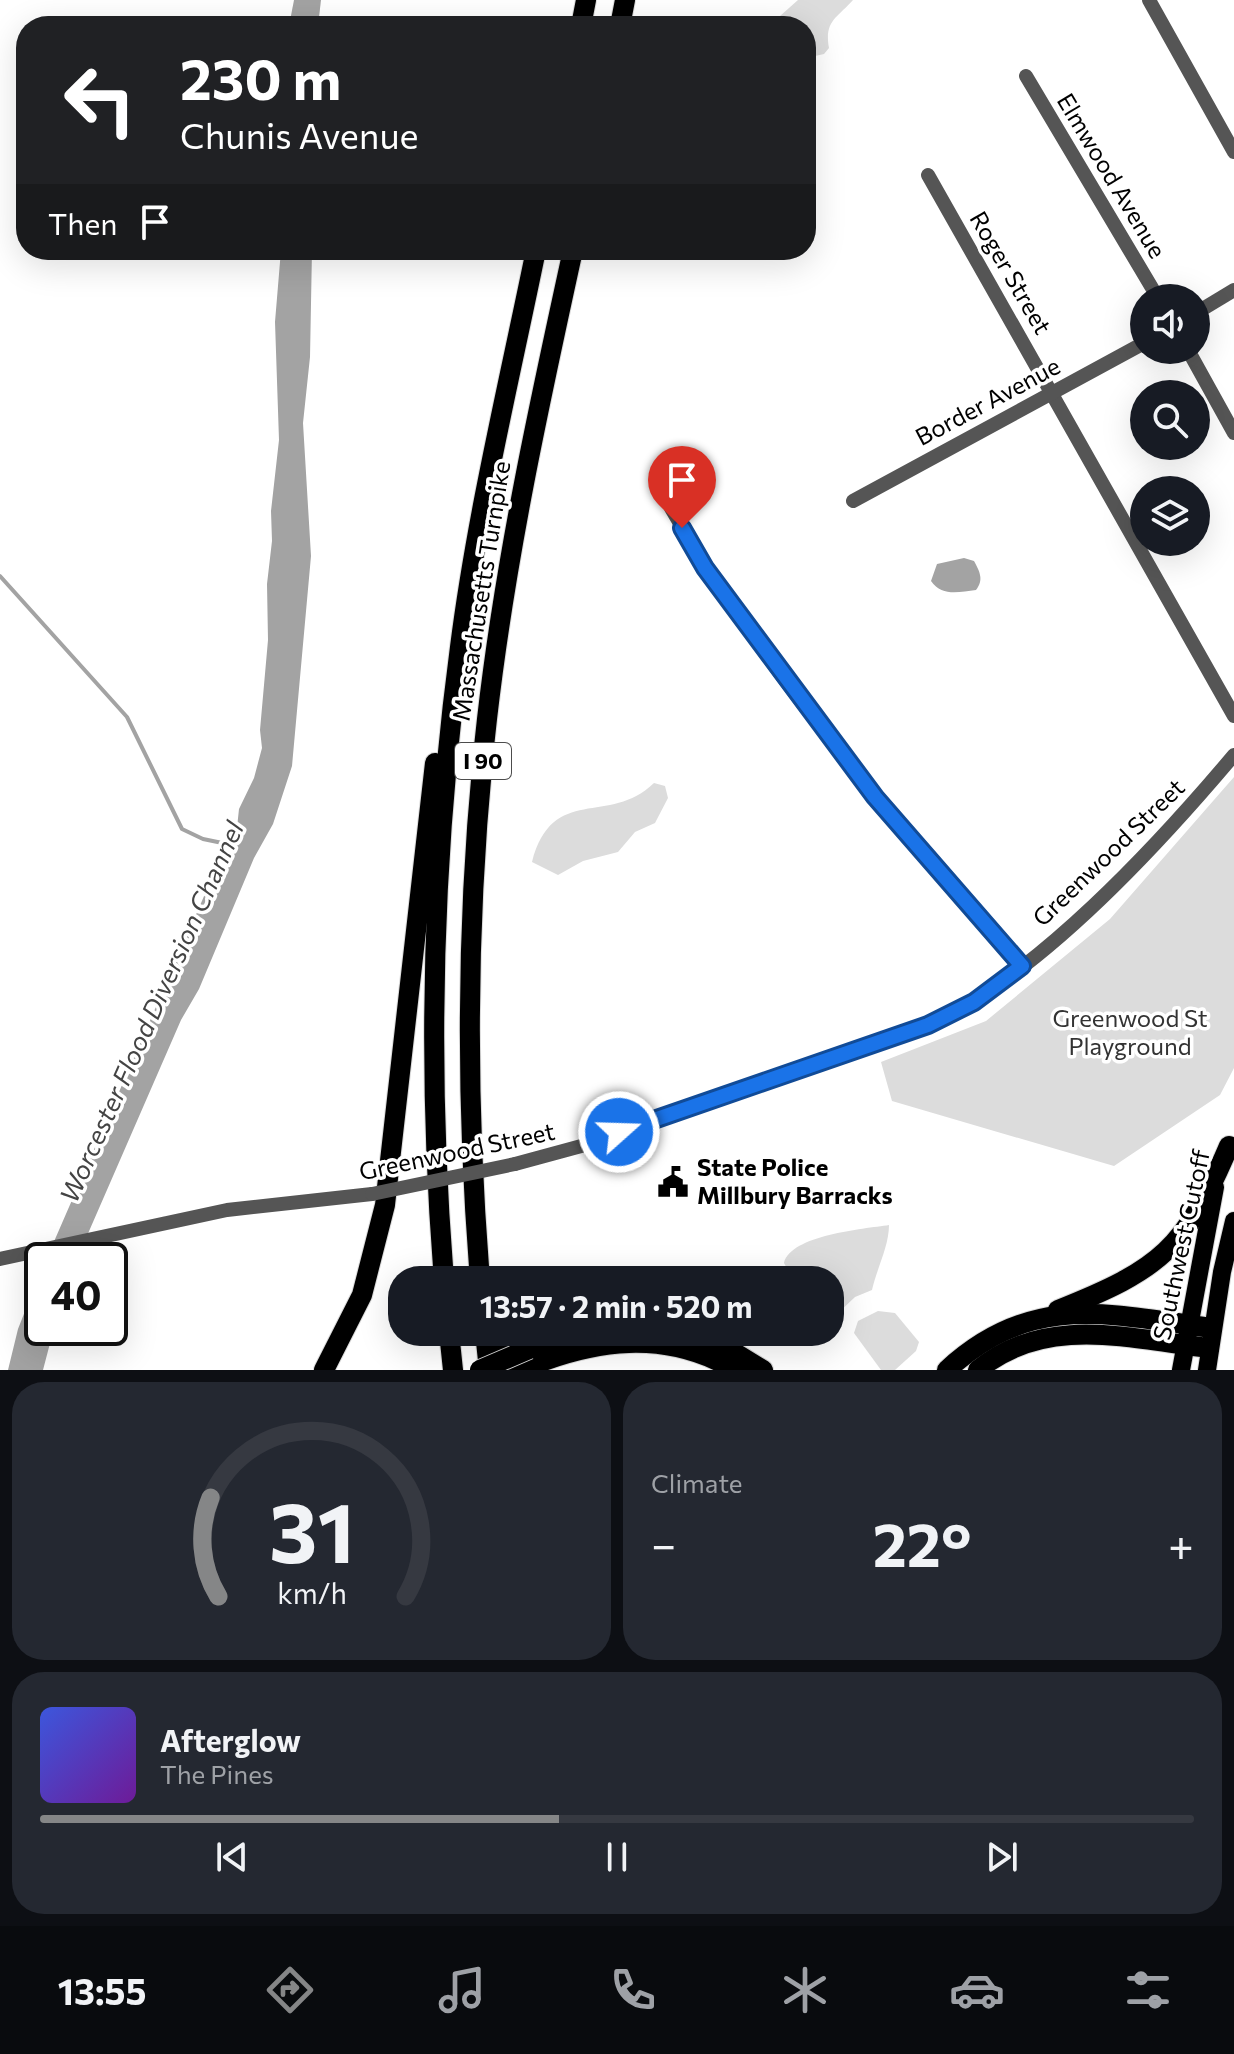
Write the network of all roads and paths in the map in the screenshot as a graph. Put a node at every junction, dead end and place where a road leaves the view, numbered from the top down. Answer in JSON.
{"nodes":[{"id":1,"x":1149,"y":0,"type":"edge"},
{"id":2,"x":1026,"y":76,"type":"dead end"},
{"id":3,"x":1234,"y":152,"type":"edge"},
{"id":4,"x":928,"y":175,"type":"dead end"},
{"id":5,"x":534,"y":260,"type":"edge"},
{"id":6,"x":571,"y":260,"type":"edge"},
{"id":7,"x":1150,"y":284,"type":"edge"},
{"id":8,"x":1234,"y":290,"type":"edge"},
{"id":9,"x":1210,"y":305,"type":"edge"},
{"id":10,"x":1130,"y":351,"type":"edge"},
{"id":11,"x":1196,"y":364,"type":"edge"},
{"id":12,"x":1053,"y":393,"type":"junction"},
{"id":13,"x":1234,"y":433,"type":"edge"},
{"id":14,"x":853,"y":501,"type":"dead end"},
{"id":15,"x":671,"y":508,"type":"dead end"},
{"id":16,"x":460,"y":645,"type":"junction"},
{"id":17,"x":1234,"y":716,"type":"edge"},
{"id":18,"x":1234,"y":755,"type":"edge"},
{"id":19,"x":1022,"y":966,"type":"junction"},
{"id":20,"x":1231,"y":1138,"type":"edge"},
{"id":21,"x":472,"y":1184,"type":"junction"},
{"id":22,"x":1234,"y":1221,"type":"edge"},
{"id":23,"x":0,"y":1259,"type":"edge"},
{"id":24,"x":443,"y":1266,"type":"edge"},
{"id":25,"x":479,"y":1266,"type":"edge"},
{"id":26,"x":491,"y":1266,"type":"edge"},
{"id":27,"x":1033,"y":1319,"type":"junction"},
{"id":28,"x":1186,"y":1335,"type":"junction"},
{"id":29,"x":1210,"y":1338,"type":"junction"},
{"id":30,"x":450,"y":1346,"type":"edge"},
{"id":31,"x":486,"y":1346,"type":"edge"},
{"id":32,"x":502,"y":1346,"type":"edge"},
{"id":33,"x":556,"y":1346,"type":"edge"},
{"id":34,"x":721,"y":1346,"type":"edge"},
{"id":35,"x":527,"y":1362,"type":"edge"},
{"id":36,"x":324,"y":1370,"type":"edge"},
{"id":37,"x":453,"y":1370,"type":"edge"},
{"id":38,"x":480,"y":1370,"type":"edge"},
{"id":39,"x":489,"y":1370,"type":"edge"},
{"id":40,"x":505,"y":1370,"type":"edge"},
{"id":41,"x":735,"y":1370,"type":"edge"},
{"id":42,"x":763,"y":1370,"type":"edge"},
{"id":43,"x":947,"y":1370,"type":"edge"},
{"id":44,"x":978,"y":1370,"type":"edge"},
{"id":45,"x":1181,"y":1370,"type":"edge"},
{"id":46,"x":1207,"y":1370,"type":"edge"}],
"edges":[{"from":1,"to":3,"type":"street"},
{"from":2,"to":7,"type":"street","name":"Elmwood Avenue"},
{"from":4,"to":12,"type":"street","name":"Roger Street"},
{"from":5,"to":16,"type":"highway","name":"Massachusetts Turnpike","number":"I 90"},
{"from":6,"to":21,"type":"highway","name":"Massachusetts Turnpike","number":"I 90"},
{"from":8,"to":9,"type":"street"},
{"from":10,"to":12,"type":"street","name":"Border Avenue"},
{"from":11,"to":13,"type":"street"},
{"from":12,"to":14,"type":"street","name":"Border Avenue"},
{"from":12,"to":17,"type":"street","name":"Roger Street"},
{"from":15,"to":19,"type":"street"},
{"from":16,"to":24,"type":"highway","name":"Massachusetts Turnpike","number":"I 90"},
{"from":16,"to":36,"type":"highway"},
{"from":18,"to":19,"type":"street","name":"Greenwood Street"},
{"from":19,"to":23,"type":"street","name":"Greenwood Street","bridge":true},
{"from":20,"to":27,"type":"highway"},
{"from":20,"to":28,"type":"main road","name":"Southwest Cutoff"},
{"from":21,"to":25,"type":"highway","name":"Massachusetts Turnpike","number":"I 90"},
{"from":21,"to":26,"type":"highway"},
{"from":22,"to":29,"type":"main road","name":"Southwest Cutoff"},
{"from":27,"to":28,"type":"highway"},
{"from":27,"to":43,"type":"highway"},
{"from":28,"to":29,"type":"highway"},
{"from":28,"to":44,"type":"highway"},
{"from":28,"to":45,"type":"main road","name":"Southwest Cutoff"},
{"from":29,"to":46,"type":"main road","name":"Southwest Cutoff"},
{"from":30,"to":37,"type":"highway"},
{"from":31,"to":39,"type":"highway"},
{"from":32,"to":40,"type":"highway"},
{"from":33,"to":35,"type":"highway"},
{"from":34,"to":42,"type":"highway"},
{"from":35,"to":38,"type":"highway","bridge":true},
{"from":35,"to":41,"type":"highway"}]}
